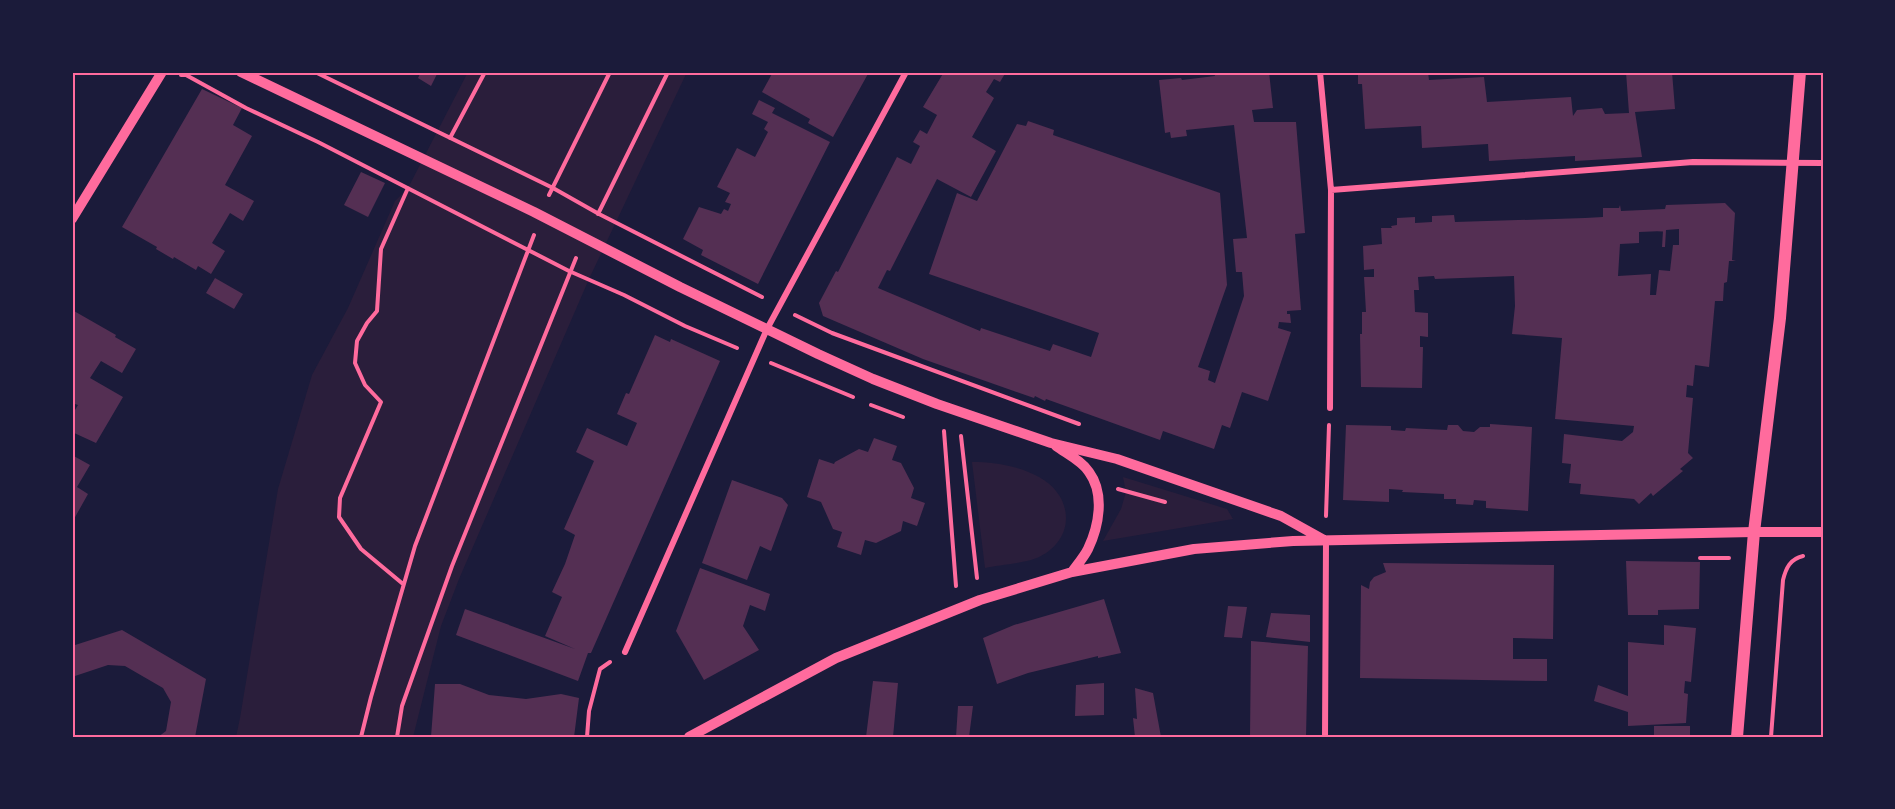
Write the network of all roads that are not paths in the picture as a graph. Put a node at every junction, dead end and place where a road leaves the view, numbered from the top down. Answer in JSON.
{"nodes":[{"id":1,"x":241,"y":72,"type":"edge"},
{"id":2,"x":906,"y":72,"type":"edge"},
{"id":3,"x":1320,"y":72,"type":"edge"},
{"id":4,"x":1800,"y":72,"type":"edge"},
{"id":5,"x":161,"y":73,"type":"edge"},
{"id":6,"x":1792,"y":163,"type":"junction"},
{"id":7,"x":1823,"y":163,"type":"edge"},
{"id":8,"x":1331,"y":189,"type":"junction"},
{"id":9,"x":72,"y":219,"type":"edge"},
{"id":10,"x":767,"y":329,"type":"junction"},
{"id":11,"x":1330,"y":408,"type":"road end"},
{"id":12,"x":1051,"y":443,"type":"junction"},
{"id":13,"x":1754,"y":532,"type":"junction"},
{"id":14,"x":1823,"y":532,"type":"edge"},
{"id":15,"x":1326,"y":541,"type":"junction"},
{"id":16,"x":1072,"y":572,"type":"junction"},
{"id":17,"x":626,"y":652,"type":"road end"},
{"id":18,"x":689,"y":737,"type":"edge"},
{"id":19,"x":1324,"y":737,"type":"edge"},
{"id":20,"x":1737,"y":737,"type":"edge"}],
"edges":[{"from":1,"to":10,"type":"street"},
{"from":2,"to":10,"type":"street"},
{"from":3,"to":8,"type":"street"},
{"from":4,"to":6,"type":"main road"},
{"from":5,"to":9,"type":"street"},
{"from":6,"to":7,"type":"street"},
{"from":6,"to":8,"type":"street"},
{"from":6,"to":13,"type":"main road"},
{"from":8,"to":11,"type":"street"},
{"from":10,"to":12,"type":"street"},
{"from":10,"to":17,"type":"street"},
{"from":12,"to":15,"type":"street"},
{"from":12,"to":16,"type":"street"},
{"from":13,"to":14,"type":"street"},
{"from":13,"to":15,"type":"street"},
{"from":13,"to":20,"type":"main road"},
{"from":15,"to":16,"type":"street"},
{"from":15,"to":19,"type":"street"},
{"from":16,"to":18,"type":"street"}]}
